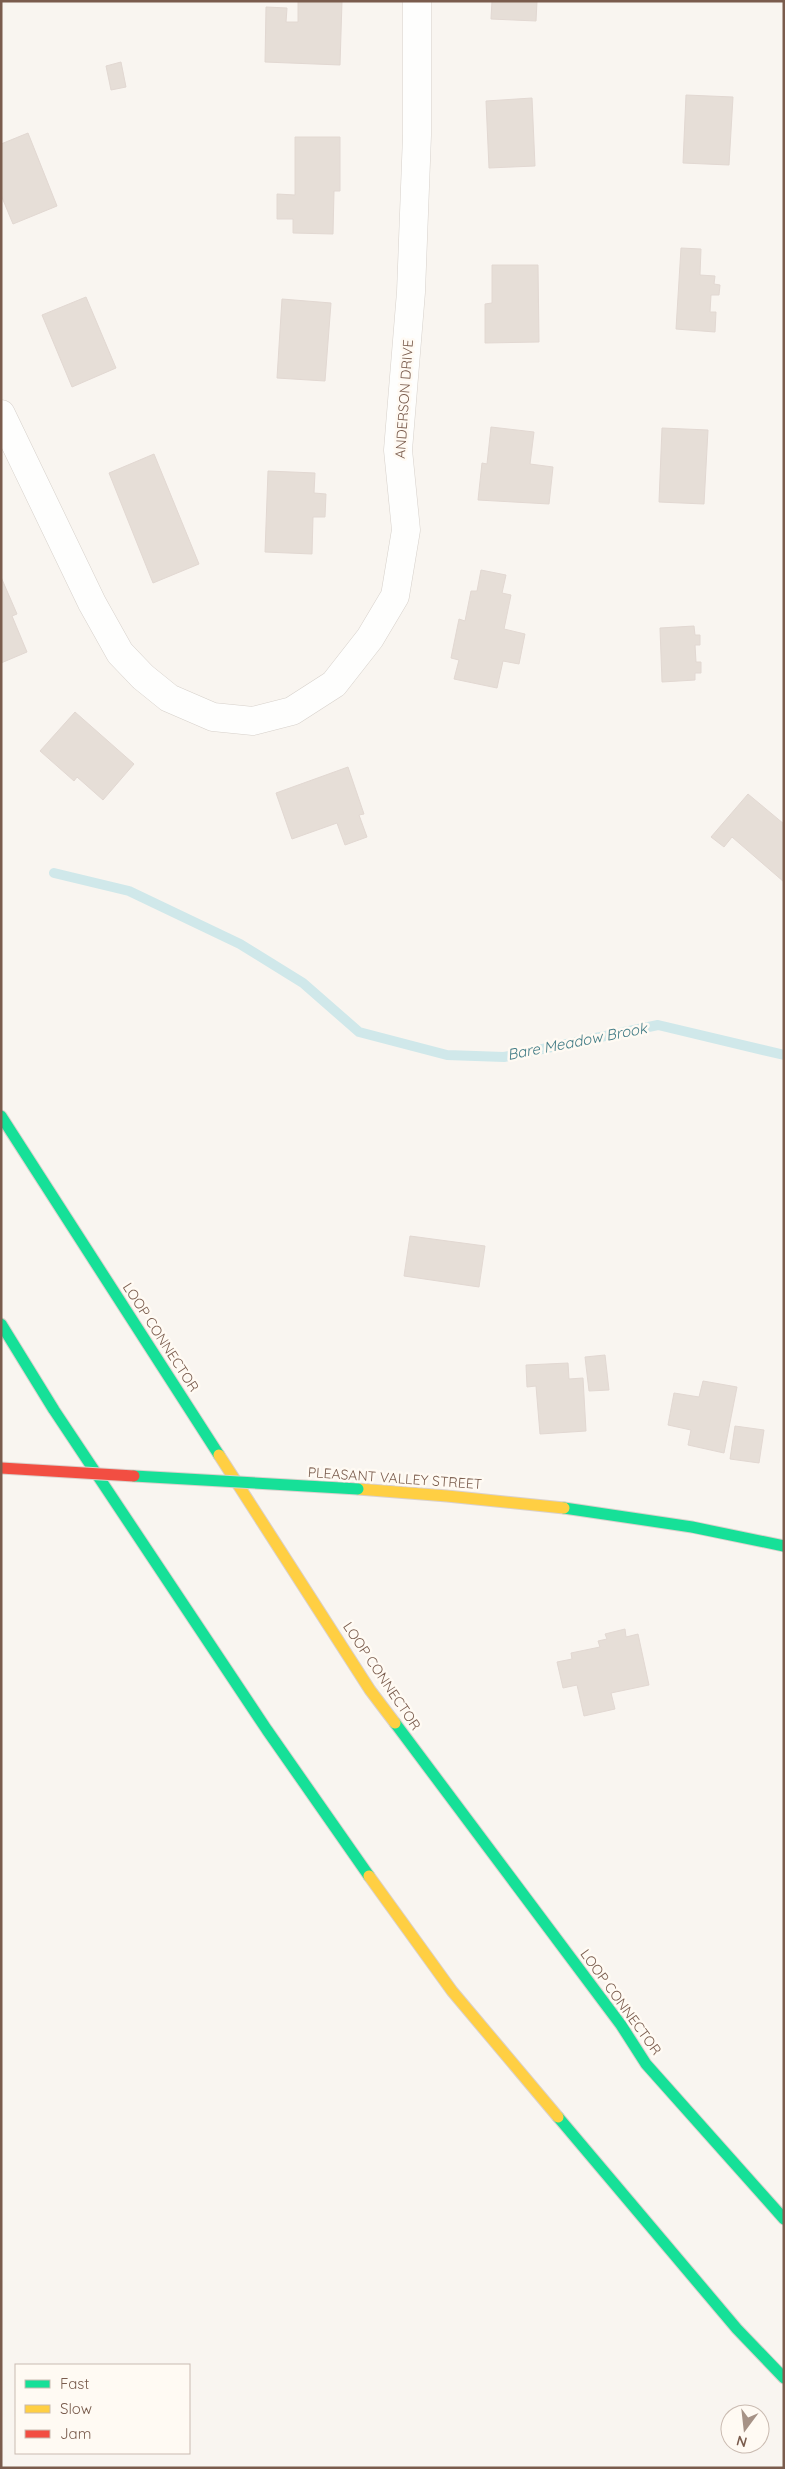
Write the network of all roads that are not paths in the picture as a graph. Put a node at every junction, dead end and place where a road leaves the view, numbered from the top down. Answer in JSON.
{"nodes":[{"id":1,"x":417,"y":1,"type":"edge"},
{"id":2,"x":1,"y":414,"type":"edge"},
{"id":3,"x":1,"y":1116,"type":"edge"},
{"id":4,"x":1,"y":1324,"type":"edge"},
{"id":5,"x":1,"y":1468,"type":"edge"},
{"id":6,"x":784,"y":1546,"type":"edge"},
{"id":7,"x":784,"y":2219,"type":"edge"},
{"id":8,"x":784,"y":2378,"type":"edge"}],
"edges":[{"from":1,"to":2,"type":"street","name":"ANDERSON DRIVE"},
{"from":3,"to":7,"type":"main road","name":"LOOP CONNECTOR"},
{"from":4,"to":8,"type":"main road"},
{"from":5,"to":6,"type":"main road","name":"PLEASANT VALLEY STREET","bridge":true}]}
